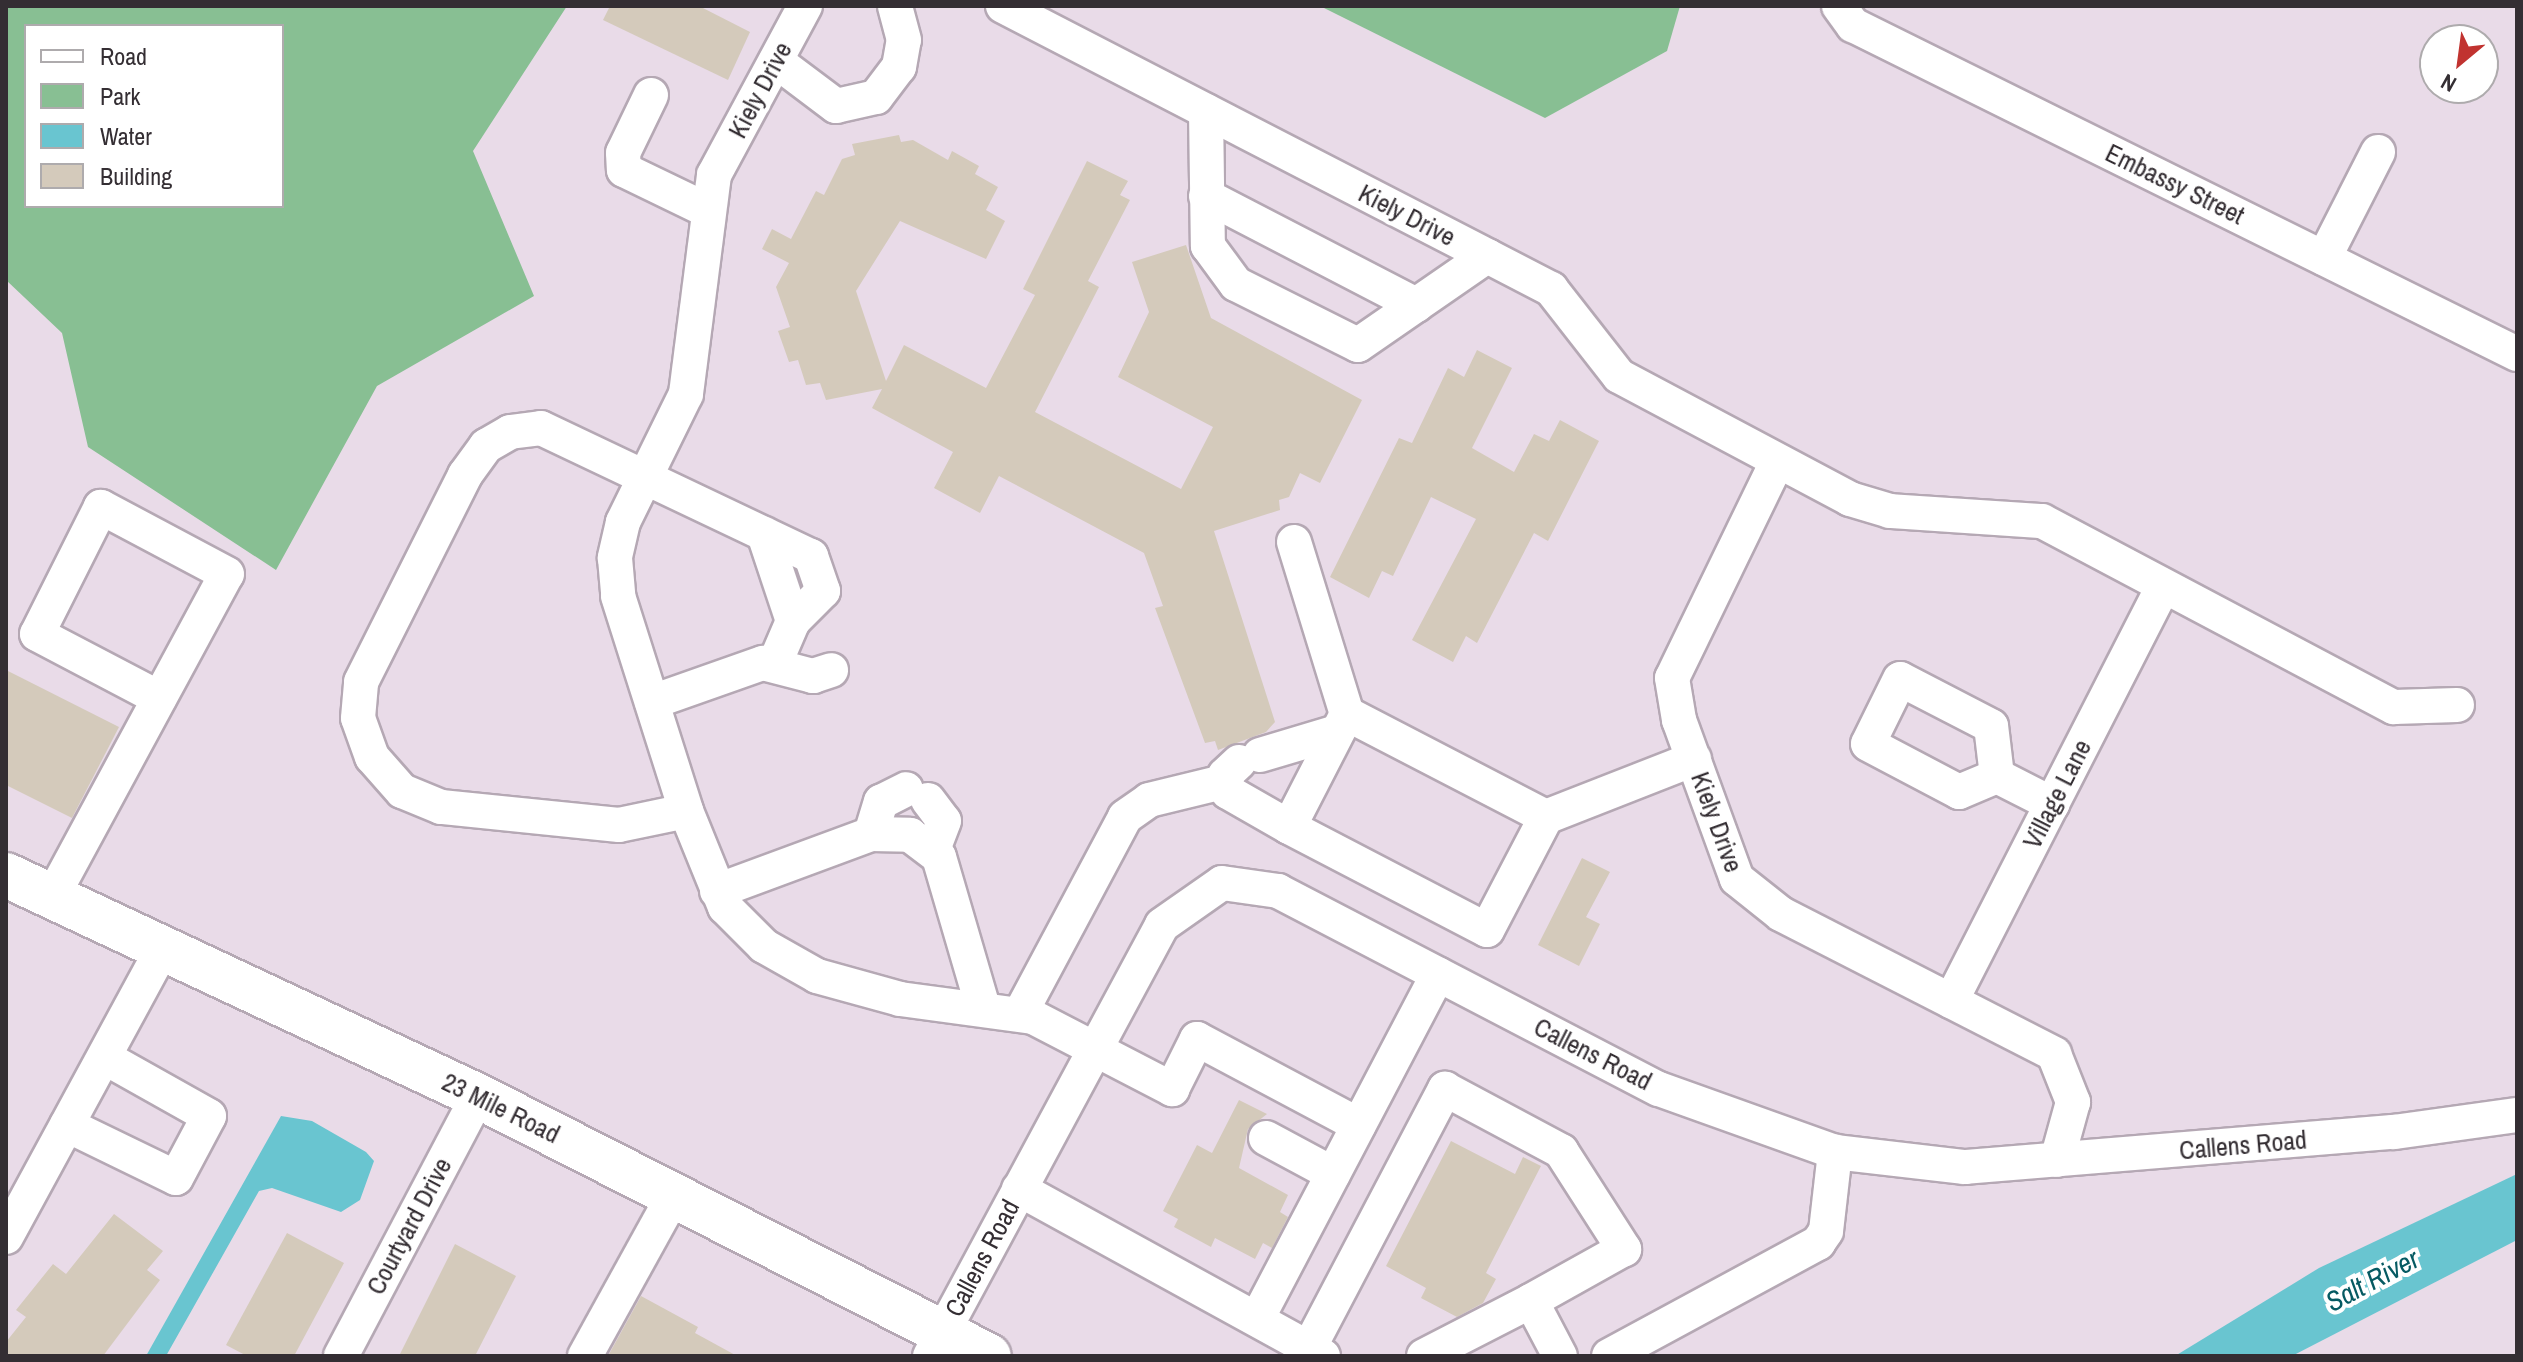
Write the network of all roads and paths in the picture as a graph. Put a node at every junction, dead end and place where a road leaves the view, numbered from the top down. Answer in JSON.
{"nodes":[{"id":1,"x":805,"y":6,"type":"edge"},
{"id":2,"x":895,"y":6,"type":"edge"},
{"id":3,"x":1003,"y":6,"type":"edge"},
{"id":4,"x":1839,"y":7,"type":"edge"},
{"id":5,"x":776,"y":61,"type":"junction"},
{"id":6,"x":651,"y":95,"type":"dead end"},
{"id":7,"x":1206,"y":111,"type":"junction"},
{"id":8,"x":2378,"y":152,"type":"dead end"},
{"id":9,"x":1206,"y":196,"type":"junction"},
{"id":10,"x":709,"y":211,"type":"junction"},
{"id":11,"x":1487,"y":256,"type":"junction"},
{"id":12,"x":2324,"y":258,"type":"junction"},
{"id":13,"x":1416,"y":305,"type":"junction"},
{"id":14,"x":2517,"y":354,"type":"edge"},
{"id":15,"x":1777,"y":462,"type":"junction"},
{"id":16,"x":646,"y":478,"type":"junction"},
{"id":17,"x":1294,"y":542,"type":"dead end"},
{"id":18,"x":2163,"y":586,"type":"junction"},
{"id":19,"x":775,"y":663,"type":"junction"},
{"id":20,"x":831,"y":670,"type":"dead end"},
{"id":21,"x":159,"y":698,"type":"junction"},
{"id":22,"x":652,"y":702,"type":"junction"},
{"id":23,"x":2457,"y":705,"type":"dead end"},
{"id":24,"x":1342,"y":723,"type":"junction"},
{"id":25,"x":1694,"y":759,"type":"junction"},
{"id":26,"x":1241,"y":766,"type":"junction"},
{"id":27,"x":1997,"y":776,"type":"dead end"},
{"id":28,"x":2052,"y":804,"type":"junction"},
{"id":29,"x":686,"y":811,"type":"junction"},
{"id":30,"x":1546,"y":817,"type":"junction"},
{"id":31,"x":1289,"y":827,"type":"junction"},
{"id":32,"x":871,"y":834,"type":"junction"},
{"id":33,"x":933,"y":850,"type":"junction"},
{"id":34,"x":6,"y":875,"type":"edge"},
{"id":35,"x":717,"y":891,"type":"junction"},
{"id":36,"x":52,"y":897,"type":"junction"},
{"id":37,"x":162,"y":950,"type":"junction"},
{"id":38,"x":1438,"y":974,"type":"junction"},
{"id":39,"x":1951,"y":1001,"type":"junction"},
{"id":40,"x":983,"y":1007,"type":"junction"},
{"id":41,"x":1020,"y":1014,"type":"junction"},
{"id":42,"x":1095,"y":1050,"type":"junction"},
{"id":43,"x":104,"y":1057,"type":"junction"},
{"id":44,"x":478,"y":1096,"type":"junction"},
{"id":45,"x":2517,"y":1115,"type":"edge"},
{"id":46,"x":67,"y":1125,"type":"junction"},
{"id":47,"x":1359,"y":1125,"type":"junction"},
{"id":48,"x":1266,"y":1138,"type":"dead end"},
{"id":49,"x":1835,"y":1152,"type":"junction"},
{"id":50,"x":2057,"y":1160,"type":"junction"},
{"id":51,"x":1333,"y":1174,"type":"junction"},
{"id":52,"x":1019,"y":1189,"type":"junction"},
{"id":53,"x":675,"y":1193,"type":"junction"},
{"id":54,"x":6,"y":1237,"type":"edge"},
{"id":55,"x":1531,"y":1301,"type":"junction"},
{"id":56,"x":1258,"y":1317,"type":"junction"},
{"id":57,"x":936,"y":1344,"type":"edge"},
{"id":58,"x":1316,"y":1352,"type":"edge"},
{"id":59,"x":341,"y":1356,"type":"edge"},
{"id":60,"x":585,"y":1356,"type":"edge"},
{"id":61,"x":989,"y":1356,"type":"edge"},
{"id":62,"x":1424,"y":1356,"type":"edge"},
{"id":63,"x":1560,"y":1356,"type":"edge"},
{"id":64,"x":1609,"y":1356,"type":"edge"}],
"edges":[{"from":1,"to":5,"type":"street","name":"Kiely Drive"},
{"from":2,"to":5,"type":"street"},
{"from":3,"to":7,"type":"street","name":"Kiely Drive"},
{"from":4,"to":12,"type":"street","name":"Embassy Street"},
{"from":5,"to":10,"type":"street","name":"Kiely Drive"},
{"from":6,"to":10,"type":"street"},
{"from":7,"to":9,"type":"street"},
{"from":7,"to":11,"type":"street","name":"Kiely Drive"},
{"from":8,"to":12,"type":"street"},
{"from":9,"to":13,"type":"street"},
{"from":9,"to":13,"type":"street"},
{"from":10,"to":16,"type":"street"},
{"from":11,"to":13,"type":"street"},
{"from":11,"to":15,"type":"street","name":"Kiely Drive"},
{"from":12,"to":14,"type":"street","name":"Embassy Street"},
{"from":15,"to":18,"type":"street","name":"Kiely Drive"},
{"from":15,"to":25,"type":"street","name":"Kiely Drive"},
{"from":16,"to":19,"type":"street"},
{"from":16,"to":22,"type":"street"},
{"from":16,"to":29,"type":"street"},
{"from":17,"to":24,"type":"street"},
{"from":18,"to":23,"type":"street","name":"Kiely Drive"},
{"from":18,"to":28,"type":"street","name":"Village Lane"},
{"from":19,"to":20,"type":"street"},
{"from":19,"to":22,"type":"street"},
{"from":21,"to":21,"type":"street"},
{"from":21,"to":36,"type":"street"},
{"from":22,"to":29,"type":"street"},
{"from":24,"to":26,"type":"street"},
{"from":24,"to":30,"type":"street"},
{"from":24,"to":31,"type":"street"},
{"from":25,"to":30,"type":"street"},
{"from":25,"to":39,"type":"street","name":"Kiely Drive"},
{"from":26,"to":31,"type":"street"},
{"from":26,"to":41,"type":"street"},
{"from":27,"to":28,"type":"street"},
{"from":28,"to":39,"type":"street","name":"Village Lane"},
{"from":29,"to":35,"type":"street"},
{"from":30,"to":31,"type":"street"},
{"from":32,"to":33,"type":"street"},
{"from":32,"to":33,"type":"street"},
{"from":32,"to":35,"type":"street"},
{"from":33,"to":40,"type":"street"},
{"from":34,"to":36,"type":"main road","name":"23 Mile Road"},
{"from":35,"to":40,"type":"street"},
{"from":36,"to":37,"type":"main road","name":"23 Mile Road"},
{"from":37,"to":43,"type":"street"},
{"from":37,"to":44,"type":"main road","name":"23 Mile Road"},
{"from":38,"to":42,"type":"street","name":"Callens Road"},
{"from":38,"to":47,"type":"street"},
{"from":38,"to":49,"type":"street","name":"Callens Road"},
{"from":39,"to":50,"type":"street","name":"Kiely Drive"},
{"from":40,"to":41,"type":"street"},
{"from":41,"to":42,"type":"street"},
{"from":42,"to":47,"type":"street"},
{"from":42,"to":52,"type":"street","name":"Callens Road"},
{"from":43,"to":46,"type":"street"},
{"from":43,"to":46,"type":"street"},
{"from":44,"to":53,"type":"main road","name":"23 Mile Road"},
{"from":44,"to":59,"type":"street","name":"Courtyard Drive"},
{"from":45,"to":50,"type":"street","name":"Callens Road"},
{"from":46,"to":54,"type":"street"},
{"from":47,"to":51,"type":"street"},
{"from":48,"to":51,"type":"street"},
{"from":49,"to":50,"type":"street","name":"Callens Road"},
{"from":49,"to":64,"type":"street"},
{"from":51,"to":56,"type":"street"},
{"from":52,"to":56,"type":"street"},
{"from":52,"to":57,"type":"street","name":"Callens Road"},
{"from":53,"to":57,"type":"main road","name":"23 Mile Road"},
{"from":53,"to":60,"type":"street"},
{"from":55,"to":58,"type":"street"},
{"from":55,"to":62,"type":"street"},
{"from":55,"to":63,"type":"street"},
{"from":56,"to":58,"type":"street"},
{"from":57,"to":61,"type":"main road","name":"23 Mile Road"}]}
